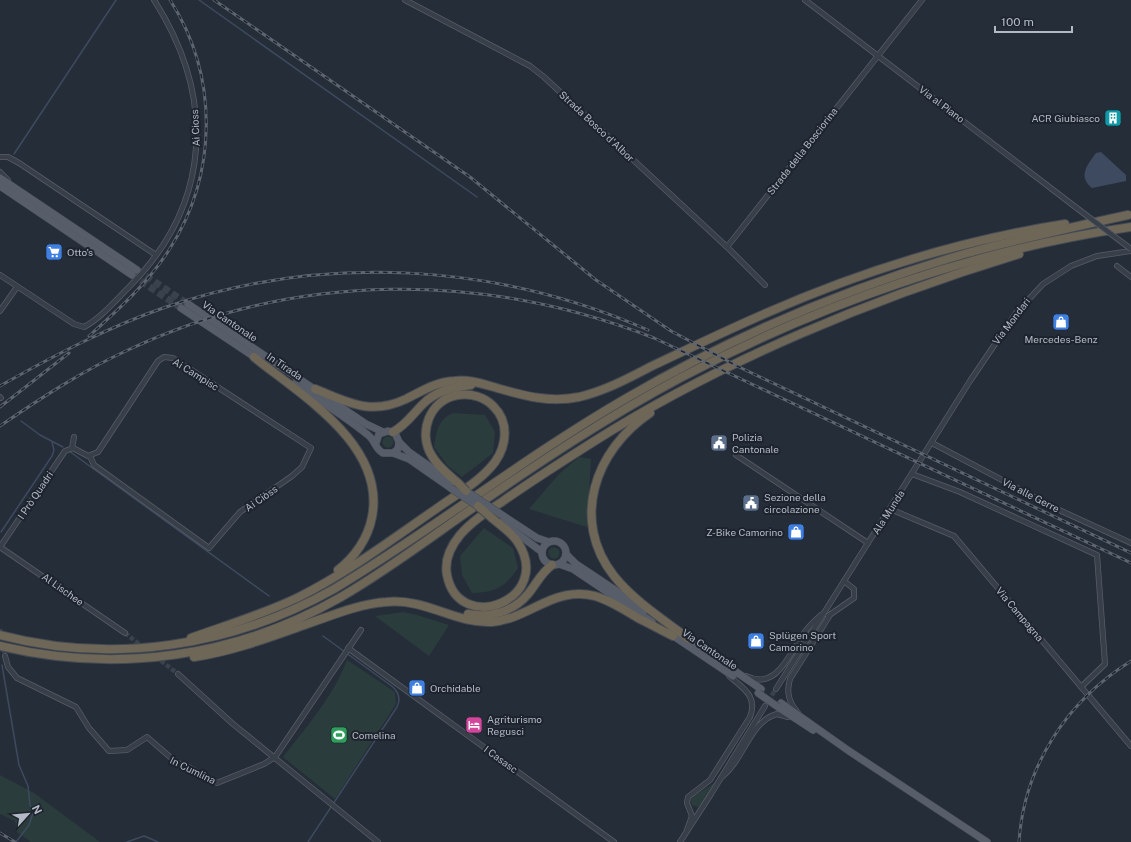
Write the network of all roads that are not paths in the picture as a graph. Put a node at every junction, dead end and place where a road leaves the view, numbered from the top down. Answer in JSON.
{"nodes":[{"id":1,"x":154,"y":0,"type":"edge"},
{"id":2,"x":805,"y":0,"type":"edge"},
{"id":3,"x":922,"y":0,"type":"edge"},
{"id":4,"x":407,"y":1,"type":"edge"},
{"id":5,"x":877,"y":56,"type":"junction"},
{"id":6,"x":1,"y":157,"type":"edge"},
{"id":7,"x":0,"y":174,"type":"edge"},
{"id":8,"x":0,"y":186,"type":"edge"},
{"id":9,"x":1130,"y":215,"type":"edge"},
{"id":10,"x":1131,"y":227,"type":"edge"},
{"id":11,"x":1131,"y":230,"type":"edge"},
{"id":12,"x":727,"y":247,"type":"junction"},
{"id":13,"x":1131,"y":250,"type":"edge"},
{"id":14,"x":156,"y":255,"type":"junction"},
{"id":15,"x":1117,"y":266,"type":"dead end"},
{"id":16,"x":0,"y":275,"type":"edge"},
{"id":17,"x":1131,"y":276,"type":"edge"},
{"id":18,"x":765,"y":285,"type":"dead end"},
{"id":19,"x":17,"y":287,"type":"junction"},
{"id":20,"x":184,"y":306,"type":"joint"},
{"id":21,"x":0,"y":311,"type":"edge"},
{"id":22,"x":254,"y":357,"type":"junction"},
{"id":23,"x":486,"y":385,"type":"junction"},
{"id":24,"x":315,"y":389,"type":"junction"},
{"id":25,"x":686,"y":389,"type":"junction"},
{"id":26,"x":383,"y":432,"type":"junction"},
{"id":27,"x":393,"y":432,"type":"junction"},
{"id":28,"x":74,"y":437,"type":"dead end"},
{"id":29,"x":400,"y":442,"type":"junction"},
{"id":30,"x":932,"y":442,"type":"junction"},
{"id":31,"x":376,"y":443,"type":"junction"},
{"id":32,"x":72,"y":448,"type":"junction"},
{"id":33,"x":311,"y":448,"type":"joint"},
{"id":34,"x":393,"y":453,"type":"junction"},
{"id":35,"x":90,"y":456,"type":"junction"},
{"id":36,"x":736,"y":456,"type":"dead end"},
{"id":37,"x":912,"y":474,"type":"junction"},
{"id":38,"x":456,"y":486,"type":"junction"},
{"id":39,"x":466,"y":491,"type":"joint"},
{"id":40,"x":478,"y":506,"type":"joint"},
{"id":41,"x":890,"y":509,"type":"junction"},
{"id":42,"x":495,"y":516,"type":"junction"},
{"id":43,"x":549,"y":542,"type":"junction"},
{"id":44,"x":868,"y":543,"type":"junction"},
{"id":45,"x":1131,"y":543,"type":"edge"},
{"id":46,"x":0,"y":547,"type":"edge"},
{"id":47,"x":542,"y":552,"type":"junction"},
{"id":48,"x":566,"y":554,"type":"junction"},
{"id":49,"x":556,"y":565,"type":"junction"},
{"id":50,"x":844,"y":581,"type":"junction"},
{"id":51,"x":310,"y":591,"type":"junction"},
{"id":52,"x":436,"y":608,"type":"junction"},
{"id":53,"x":826,"y":609,"type":"junction"},
{"id":54,"x":830,"y":615,"type":"junction"},
{"id":55,"x":361,"y":630,"type":"dead end"},
{"id":56,"x":814,"y":630,"type":"junction"},
{"id":57,"x":125,"y":633,"type":"tunnel mouth"},
{"id":58,"x":0,"y":635,"type":"edge"},
{"id":59,"x":673,"y":636,"type":"junction"},
{"id":60,"x":689,"y":639,"type":"junction"},
{"id":61,"x":0,"y":646,"type":"edge"},
{"id":62,"x":165,"y":646,"type":"junction"},
{"id":63,"x":348,"y":649,"type":"junction"},
{"id":64,"x":5,"y":656,"type":"tunnel mouth"},
{"id":65,"x":167,"y":657,"type":"junction"},
{"id":66,"x":717,"y":662,"type":"junction"},
{"id":67,"x":178,"y":674,"type":"tunnel mouth"},
{"id":68,"x":1081,"y":687,"type":"junction"},
{"id":69,"x":776,"y":689,"type":"tunnel mouth"},
{"id":70,"x":765,"y":706,"type":"tunnel mouth"},
{"id":71,"x":800,"y":719,"type":"junction"},
{"id":72,"x":1131,"y":746,"type":"edge"},
{"id":73,"x":275,"y":757,"type":"junction"},
{"id":74,"x":725,"y":770,"type":"junction"},
{"id":75,"x":722,"y":777,"type":"junction"},
{"id":76,"x":710,"y":780,"type":"junction"},
{"id":77,"x":690,"y":808,"type":"junction"},
{"id":78,"x":702,"y":808,"type":"junction"},
{"id":79,"x":687,"y":830,"type":"junction"},
{"id":80,"x":378,"y":842,"type":"edge"},
{"id":81,"x":614,"y":842,"type":"edge"},
{"id":82,"x":680,"y":842,"type":"edge"},
{"id":83,"x":987,"y":842,"type":"edge"}],
"edges":[{"from":1,"to":14,"type":"street","name":"Ai Cioss"},
{"from":2,"to":5,"type":"street","name":"Via al Piano"},
{"from":3,"to":5,"type":"street","name":"Strada della Bosciorina"},
{"from":4,"to":12,"type":"street","name":"Strada Bosco d'Albor"},
{"from":5,"to":12,"type":"street","name":"Strada della Bosciorina"},
{"from":5,"to":13,"type":"street","name":"Via al Piano","bridge":true},
{"from":6,"to":14,"type":"street"},
{"from":7,"to":8,"type":"main road"},
{"from":9,"to":23,"type":"highway"},
{"from":9,"to":62,"type":"highway"},
{"from":10,"to":65,"type":"highway"},
{"from":11,"to":25,"type":"highway"},
{"from":12,"to":18,"type":"street","name":"Strada Bosco d'Albor"},
{"from":13,"to":30,"type":"street","name":"Via Mondari"},
{"from":14,"to":19,"type":"street","name":"Ai Cioss"},
{"from":15,"to":17,"type":"street"},
{"from":16,"to":19,"type":"street"},
{"from":19,"to":21,"type":"street"},
{"from":20,"to":22,"type":"main road","name":"In Tirada"},
{"from":20,"to":24,"type":"main road","name":"Via Cantonale"},
{"from":22,"to":31,"type":"main road","name":"In Tirada"},
{"from":22,"to":51,"type":"highway"},
{"from":23,"to":24,"type":"highway"},
{"from":23,"to":27,"type":"highway"},
{"from":24,"to":26,"type":"main road","name":"Via Cantonale"},
{"from":25,"to":42,"type":"highway"},
{"from":25,"to":60,"type":"highway"},
{"from":26,"to":27,"type":"main road"},
{"from":26,"to":31,"type":"main road"},
{"from":27,"to":29,"type":"main road"},
{"from":28,"to":32,"type":"street"},
{"from":29,"to":34,"type":"main road"},
{"from":29,"to":38,"type":"main road"},
{"from":30,"to":37,"type":"street","name":"Ala Munda"},
{"from":30,"to":45,"type":"street","name":"Via alle Gerre"},
{"from":31,"to":34,"type":"main road"},
{"from":32,"to":35,"type":"street"},
{"from":32,"to":46,"type":"street","name":"I Prò Quadri"},
{"from":33,"to":35,"type":"street","name":"Ai Ciòss"},
{"from":33,"to":35,"type":"street","name":"Ai Campisc"},
{"from":34,"to":38,"type":"main road"},
{"from":36,"to":44,"type":"street"},
{"from":37,"to":41,"type":"street","name":"Ala Munda"},
{"from":37,"to":68,"type":"street"},
{"from":38,"to":39,"type":"highway","bridge":true},
{"from":38,"to":40,"type":"main road","bridge":true},
{"from":38,"to":51,"type":"highway"},
{"from":39,"to":42,"type":"main road","bridge":true},
{"from":40,"to":42,"type":"highway","bridge":true},
{"from":41,"to":44,"type":"street","name":"Ala Munda"},
{"from":41,"to":68,"type":"street","name":"Via Campagna"},
{"from":42,"to":43,"type":"main road"},
{"from":42,"to":47,"type":"main road"},
{"from":43,"to":47,"type":"main road"},
{"from":43,"to":48,"type":"main road"},
{"from":44,"to":50,"type":"street","name":"Ala Munda"},
{"from":46,"to":57,"type":"street","name":"Al Lischee"},
{"from":47,"to":49,"type":"main road"},
{"from":48,"to":49,"type":"main road"},
{"from":48,"to":60,"type":"main road","name":"Via Cantonale"},
{"from":49,"to":52,"type":"highway"},
{"from":49,"to":59,"type":"main road","name":"Via Cantonale"},
{"from":50,"to":53,"type":"street","name":"Ala Munda"},
{"from":50,"to":54,"type":"street","name":"Ala Munda"},
{"from":51,"to":62,"type":"highway"},
{"from":52,"to":59,"type":"highway"},
{"from":52,"to":65,"type":"highway"},
{"from":53,"to":56,"type":"street","name":"Ala Munda"},
{"from":53,"to":66,"type":"street","name":"Ala Munda"},
{"from":54,"to":56,"type":"street","name":"Ala Munda"},
{"from":54,"to":71,"type":"street","name":"Ala Munda"},
{"from":55,"to":63,"type":"street"},
{"from":56,"to":69,"type":"street","name":"Ala Munda"},
{"from":58,"to":62,"type":"highway"},
{"from":59,"to":66,"type":"main road","name":"Via Cantonale"},
{"from":60,"to":66,"type":"main road","name":"Via Cantonale"},
{"from":61,"to":65,"type":"highway"},
{"from":63,"to":73,"type":"street"},
{"from":63,"to":81,"type":"street","name":"I Casasc"},
{"from":64,"to":73,"type":"street","name":"In Cumlina"},
{"from":66,"to":71,"type":"main road","name":"Via Cantonale"},
{"from":66,"to":76,"type":"street"},
{"from":67,"to":73,"type":"street"},
{"from":68,"to":72,"type":"street","name":"Via Campagna"},
{"from":70,"to":74,"type":"street"},
{"from":71,"to":75,"type":"street"},
{"from":71,"to":83,"type":"main road","name":"Via Cantonale"},
{"from":73,"to":80,"type":"street"},
{"from":74,"to":75,"type":"street"},
{"from":74,"to":76,"type":"street"},
{"from":75,"to":78,"type":"street"},
{"from":76,"to":77,"type":"street"},
{"from":77,"to":78,"type":"street"},
{"from":77,"to":79,"type":"street"},
{"from":78,"to":79,"type":"street"},
{"from":79,"to":82,"type":"street"}]}
